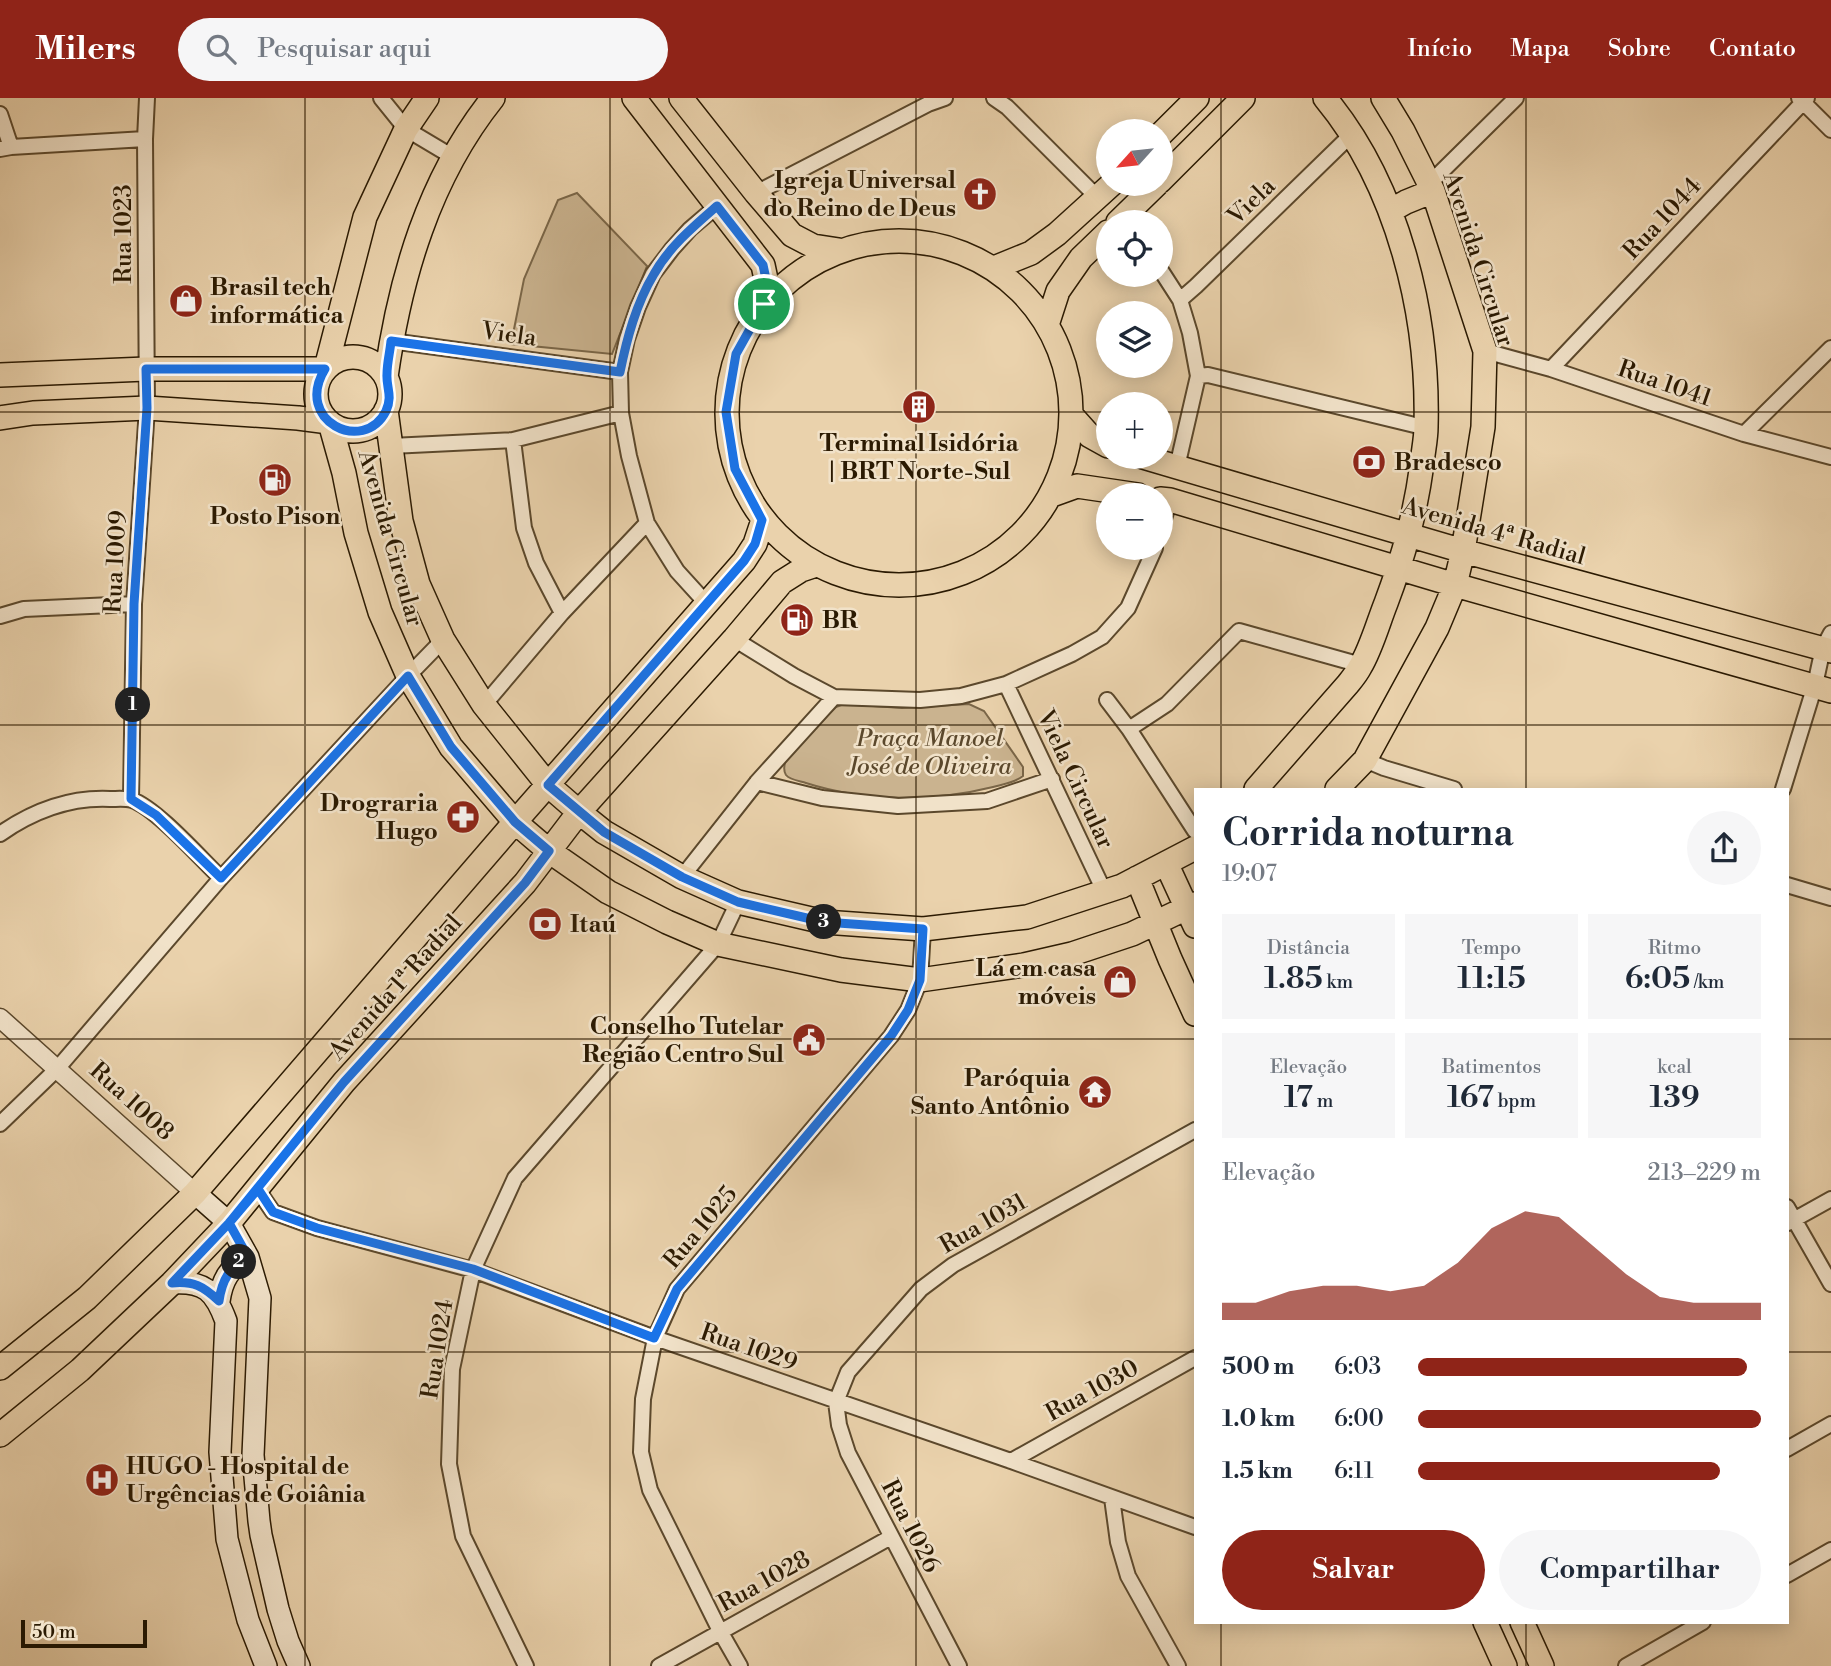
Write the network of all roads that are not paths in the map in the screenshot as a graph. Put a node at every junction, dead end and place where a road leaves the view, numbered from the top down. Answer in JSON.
{"nodes":[{"id":1,"x":147,"y":98,"type":"edge"},
{"id":2,"x":382,"y":98,"type":"edge"},
{"id":3,"x":427,"y":98,"type":"edge"},
{"id":4,"x":493,"y":98,"type":"edge"},
{"id":5,"x":634,"y":98,"type":"edge"},
{"id":6,"x":681,"y":98,"type":"edge"},
{"id":7,"x":946,"y":98,"type":"edge"},
{"id":8,"x":994,"y":98,"type":"edge"},
{"id":9,"x":1197,"y":98,"type":"edge"},
{"id":10,"x":1243,"y":98,"type":"edge"},
{"id":11,"x":1325,"y":98,"type":"edge"},
{"id":12,"x":1383,"y":98,"type":"edge"},
{"id":13,"x":1516,"y":98,"type":"edge"},
{"id":14,"x":1803,"y":99,"type":"edge"},
{"id":15,"x":927,"y":101,"type":"edge"},
{"id":16,"x":0,"y":114,"type":"edge"},
{"id":17,"x":1173,"y":122,"type":"edge"},
{"id":18,"x":406,"y":130,"type":"junction"},
{"id":19,"x":1831,"y":130,"type":"edge"},
{"id":20,"x":1352,"y":134,"type":"junction"},
{"id":21,"x":145,"y":139,"type":"junction"},
{"id":22,"x":6,"y":148,"type":"edge"},
{"id":23,"x":453,"y":157,"type":"junction"},
{"id":24,"x":1173,"y":168,"type":"edge"},
{"id":25,"x":1096,"y":183,"type":"edge"},
{"id":26,"x":1432,"y":187,"type":"junction"},
{"id":27,"x":756,"y":193,"type":"junction"},
{"id":28,"x":1099,"y":196,"type":"edge"},
{"id":29,"x":1145,"y":196,"type":"edge"},
{"id":30,"x":717,"y":206,"type":"junction"},
{"id":31,"x":1131,"y":210,"type":"edge"},
{"id":32,"x":1390,"y":211,"type":"junction"},
{"id":33,"x":1096,"y":244,"type":"edge"},
{"id":34,"x":839,"y":250,"type":"junction"},
{"id":35,"x":994,"y":268,"type":"junction"},
{"id":36,"x":1172,"y":287,"type":"edge"},
{"id":37,"x":1180,"y":300,"type":"junction"},
{"id":38,"x":764,"y":304,"type":"junction"},
{"id":39,"x":1047,"y":325,"type":"junction"},
{"id":40,"x":391,"y":341,"type":"junction"},
{"id":41,"x":1831,"y":348,"type":"edge"},
{"id":42,"x":1485,"y":351,"type":"junction"},
{"id":43,"x":146,"y":369,"type":"junction"},
{"id":44,"x":326,"y":369,"type":"junction"},
{"id":45,"x":1551,"y":369,"type":"junction"},
{"id":46,"x":620,"y":372,"type":"junction"},
{"id":47,"x":0,"y":375,"type":"edge"},
{"id":48,"x":1198,"y":376,"type":"junction"},
{"id":49,"x":386,"y":377,"type":"junction"},
{"id":50,"x":147,"y":408,"type":"junction"},
{"id":51,"x":386,"y":410,"type":"junction"},
{"id":52,"x":621,"y":412,"type":"junction"},
{"id":53,"x":1073,"y":417,"type":"junction"},
{"id":54,"x":0,"y":418,"type":"edge"},
{"id":55,"x":330,"y":423,"type":"junction"},
{"id":56,"x":1427,"y":428,"type":"junction"},
{"id":57,"x":1744,"y":435,"type":"junction"},
{"id":58,"x":1096,"y":439,"type":"edge"},
{"id":59,"x":513,"y":440,"type":"junction"},
{"id":60,"x":391,"y":446,"type":"junction"},
{"id":61,"x":1831,"y":457,"type":"edge"},
{"id":62,"x":1173,"y":466,"type":"edge"},
{"id":63,"x":1177,"y":467,"type":"junction"},
{"id":64,"x":1096,"y":489,"type":"edge"},
{"id":65,"x":1052,"y":495,"type":"junction"},
{"id":66,"x":1173,"y":501,"type":"edge"},
{"id":67,"x":762,"y":520,"type":"junction"},
{"id":68,"x":647,"y":523,"type":"junction"},
{"id":69,"x":1410,"y":534,"type":"junction"},
{"id":70,"x":1464,"y":551,"type":"junction"},
{"id":71,"x":1149,"y":560,"type":"edge"},
{"id":72,"x":816,"y":565,"type":"junction"},
{"id":73,"x":1399,"y":568,"type":"junction"},
{"id":74,"x":1455,"y":585,"type":"junction"},
{"id":75,"x":134,"y":604,"type":"junction"},
{"id":76,"x":706,"y":604,"type":"junction"},
{"id":77,"x":562,"y":613,"type":"junction"},
{"id":78,"x":0,"y":616,"type":"edge"},
{"id":79,"x":734,"y":639,"type":"junction"},
{"id":80,"x":443,"y":640,"type":"junction"},
{"id":81,"x":1828,"y":644,"type":"edge"},
{"id":82,"x":1361,"y":665,"type":"junction"},
{"id":83,"x":408,"y":676,"type":"junction"},
{"id":84,"x":1006,"y":684,"type":"junction"},
{"id":85,"x":1823,"y":688,"type":"edge"},
{"id":86,"x":834,"y":698,"type":"junction"},
{"id":87,"x":1107,"y":701,"type":"dead end"},
{"id":88,"x":484,"y":705,"type":"junction"},
{"id":89,"x":1129,"y":729,"type":"junction"},
{"id":90,"x":1365,"y":760,"type":"junction"},
{"id":91,"x":1052,"y":779,"type":"junction"},
{"id":92,"x":757,"y":782,"type":"junction"},
{"id":93,"x":548,"y":785,"type":"junction"},
{"id":94,"x":1257,"y":788,"type":"edge"},
{"id":95,"x":1338,"y":788,"type":"edge"},
{"id":96,"x":1451,"y":788,"type":"edge"},
{"id":97,"x":1783,"y":788,"type":"edge"},
{"id":98,"x":131,"y":799,"type":"junction"},
{"id":99,"x":579,"y":812,"type":"junction"},
{"id":100,"x":515,"y":822,"type":"junction"},
{"id":101,"x":1194,"y":829,"type":"edge"},
{"id":102,"x":0,"y":834,"type":"edge"},
{"id":103,"x":1194,"y":849,"type":"edge"},
{"id":104,"x":549,"y":851,"type":"junction"},
{"id":105,"x":1166,"y":863,"type":"junction"},
{"id":106,"x":682,"y":877,"type":"junction"},
{"id":107,"x":221,"y":878,"type":"junction"},
{"id":108,"x":1138,"y":878,"type":"junction"},
{"id":109,"x":1789,"y":886,"type":"edge"},
{"id":110,"x":1105,"y":893,"type":"junction"},
{"id":111,"x":1831,"y":898,"type":"edge"},
{"id":112,"x":738,"y":902,"type":"junction"},
{"id":113,"x":1192,"y":913,"type":"edge"},
{"id":114,"x":1155,"y":924,"type":"junction"},
{"id":115,"x":923,"y":929,"type":"junction"},
{"id":116,"x":718,"y":944,"type":"junction"},
{"id":117,"x":920,"y":980,"type":"junction"},
{"id":118,"x":1194,"y":1012,"type":"edge"},
{"id":119,"x":0,"y":1018,"type":"edge"},
{"id":120,"x":57,"y":1069,"type":"junction"},
{"id":121,"x":0,"y":1124,"type":"edge"},
{"id":122,"x":1194,"y":1131,"type":"edge"},
{"id":123,"x":258,"y":1189,"type":"junction"},
{"id":124,"x":195,"y":1193,"type":"junction"},
{"id":125,"x":1831,"y":1199,"type":"edge"},
{"id":126,"x":1789,"y":1217,"type":"edge"},
{"id":127,"x":229,"y":1223,"type":"junction"},
{"id":128,"x":248,"y":1257,"type":"junction"},
{"id":129,"x":473,"y":1269,"type":"junction"},
{"id":130,"x":172,"y":1283,"type":"junction"},
{"id":131,"x":1831,"y":1284,"type":"edge"},
{"id":132,"x":219,"y":1301,"type":"junction"},
{"id":133,"x":654,"y":1338,"type":"junction"},
{"id":134,"x":1194,"y":1359,"type":"edge"},
{"id":135,"x":0,"y":1368,"type":"edge"},
{"id":136,"x":836,"y":1402,"type":"junction"},
{"id":137,"x":1831,"y":1424,"type":"edge"},
{"id":138,"x":0,"y":1435,"type":"edge"},
{"id":139,"x":1789,"y":1448,"type":"edge"},
{"id":140,"x":1011,"y":1461,"type":"junction"},
{"id":141,"x":1112,"y":1498,"type":"junction"},
{"id":142,"x":1194,"y":1527,"type":"edge"},
{"id":143,"x":891,"y":1537,"type":"junction"},
{"id":144,"x":227,"y":1539,"type":"junction"},
{"id":145,"x":1831,"y":1550,"type":"edge"},
{"id":146,"x":1789,"y":1574,"type":"edge"},
{"id":147,"x":278,"y":1609,"type":"junction"},
{"id":148,"x":1486,"y":1624,"type":"edge"},
{"id":149,"x":1523,"y":1624,"type":"edge"},
{"id":150,"x":1700,"y":1624,"type":"edge"},
{"id":151,"x":720,"y":1631,"type":"junction"},
{"id":152,"x":266,"y":1666,"type":"edge"},
{"id":153,"x":299,"y":1666,"type":"edge"},
{"id":154,"x":526,"y":1666,"type":"edge"},
{"id":155,"x":659,"y":1666,"type":"edge"},
{"id":156,"x":740,"y":1666,"type":"edge"},
{"id":157,"x":959,"y":1666,"type":"edge"},
{"id":158,"x":1178,"y":1666,"type":"edge"},
{"id":159,"x":1505,"y":1666,"type":"edge"},
{"id":160,"x":1542,"y":1666,"type":"edge"},
{"id":161,"x":1626,"y":1666,"type":"edge"}],
"edges":[{"from":1,"to":21,"type":"street","name":"Rua 1023"},
{"from":2,"to":18,"type":"street"},
{"from":3,"to":18,"type":"main road"},
{"from":4,"to":23,"type":"main road"},
{"from":5,"to":30,"type":"main road"},
{"from":6,"to":27,"type":"main road"},
{"from":7,"to":15,"type":"street"},
{"from":8,"to":25,"type":"street"},
{"from":9,"to":17,"type":"main road"},
{"from":10,"to":24,"type":"main road"},
{"from":11,"to":20,"type":"main road"},
{"from":12,"to":26,"type":"main road","name":"Avenida Circular"},
{"from":13,"to":26,"type":"street"},
{"from":14,"to":19,"type":"street"},
{"from":14,"to":45,"type":"street","name":"Rua 1044"},
{"from":15,"to":27,"type":"street"},
{"from":16,"to":22,"type":"street"},
{"from":18,"to":23,"type":"street"},
{"from":18,"to":44,"type":"main road"},
{"from":20,"to":32,"type":"main road"},
{"from":20,"to":37,"type":"street","name":"Viela"},
{"from":21,"to":22,"type":"street"},
{"from":21,"to":43,"type":"street","name":"Rua 1023"},
{"from":23,"to":40,"type":"main road"},
{"from":26,"to":32,"type":"main road"},
{"from":26,"to":42,"type":"main road","name":"Avenida Circular"},
{"from":27,"to":34,"type":"main road"},
{"from":28,"to":35,"type":"main road"},
{"from":29,"to":31,"type":"main road"},
{"from":30,"to":38,"type":"main road"},
{"from":30,"to":46,"type":"street"},
{"from":32,"to":56,"type":"main road"},
{"from":33,"to":39,"type":"main road"},
{"from":34,"to":35,"type":"main road"},
{"from":34,"to":38,"type":"main road"},
{"from":35,"to":39,"type":"main road"},
{"from":36,"to":37,"type":"street"},
{"from":37,"to":48,"type":"street"},
{"from":38,"to":67,"type":"main road"},
{"from":39,"to":53,"type":"main road"},
{"from":40,"to":46,"type":"street","name":"Viela"},
{"from":40,"to":49,"type":"main road"},
{"from":41,"to":57,"type":"street"},
{"from":42,"to":45,"type":"street","name":"Rua 1041"},
{"from":42,"to":70,"type":"main road","name":"Avenida Circular"},
{"from":43,"to":44,"type":"main road"},
{"from":43,"to":47,"type":"main road"},
{"from":43,"to":50,"type":"street","name":"Rua 1009"},
{"from":44,"to":49,"type":"main road"},
{"from":44,"to":55,"type":"main road"},
{"from":45,"to":57,"type":"street","name":"Rua 1041"},
{"from":46,"to":52,"type":"street"},
{"from":48,"to":56,"type":"street"},
{"from":48,"to":63,"type":"street"},
{"from":49,"to":51,"type":"main road"},
{"from":50,"to":54,"type":"main road"},
{"from":50,"to":55,"type":"main road"},
{"from":50,"to":75,"type":"street","name":"Rua 1009"},
{"from":51,"to":55,"type":"main road"},
{"from":51,"to":60,"type":"main road","name":"Avenida Circular"},
{"from":52,"to":59,"type":"street"},
{"from":52,"to":68,"type":"street"},
{"from":53,"to":58,"type":"main road"},
{"from":53,"to":65,"type":"main road"},
{"from":55,"to":83,"type":"main road","name":"Avenida Circular"},
{"from":56,"to":69,"type":"main road"},
{"from":57,"to":61,"type":"street","name":"Rua 1041"},
{"from":59,"to":60,"type":"street"},
{"from":59,"to":77,"type":"street"},
{"from":60,"to":80,"type":"main road","name":"Avenida Circular"},
{"from":62,"to":63,"type":"main road","name":"Avenida 4ª Radial"},
{"from":63,"to":69,"type":"main road","name":"Avenida 4ª Radial"},
{"from":64,"to":65,"type":"main road"},
{"from":65,"to":72,"type":"main road"},
{"from":66,"to":73,"type":"main road"},
{"from":67,"to":72,"type":"main road"},
{"from":67,"to":76,"type":"main road","name":"Avenida 1ª Radial"},
{"from":68,"to":76,"type":"street"},
{"from":68,"to":77,"type":"street"},
{"from":69,"to":70,"type":"main road","name":"Avenida 4ª Radial"},
{"from":69,"to":73,"type":"main road"},
{"from":70,"to":74,"type":"main road","name":"Avenida Circular"},
{"from":70,"to":81,"type":"main road","name":"Avenida 4ª Radial"},
{"from":71,"to":84,"type":"street"},
{"from":72,"to":79,"type":"main road","name":"Avenida 1ª Radial"},
{"from":73,"to":74,"type":"main road"},
{"from":73,"to":82,"type":"main road"},
{"from":74,"to":85,"type":"main road"},
{"from":74,"to":90,"type":"main road","name":"Avenida Circular"},
{"from":75,"to":78,"type":"street"},
{"from":75,"to":98,"type":"street","name":"Rua 1009"},
{"from":76,"to":93,"type":"main road","name":"Avenida 1ª Radial"},
{"from":77,"to":88,"type":"street"},
{"from":79,"to":86,"type":"street"},
{"from":79,"to":99,"type":"main road","name":"Avenida 1ª Radial"},
{"from":80,"to":83,"type":"street"},
{"from":80,"to":88,"type":"main road","name":"Avenida Circular"},
{"from":81,"to":85,"type":"street"},
{"from":82,"to":89,"type":"street"},
{"from":82,"to":94,"type":"main road"},
{"from":83,"to":100,"type":"main road","name":"Avenida Circular"},
{"from":83,"to":107,"type":"street"},
{"from":84,"to":86,"type":"street"},
{"from":84,"to":91,"type":"street","name":"Viela Circular"},
{"from":85,"to":97,"type":"street"},
{"from":86,"to":92,"type":"street"},
{"from":87,"to":89,"type":"street"},
{"from":88,"to":93,"type":"main road","name":"Avenida Circular"},
{"from":89,"to":101,"type":"street"},
{"from":90,"to":95,"type":"main road","name":"Avenida Circular"},
{"from":90,"to":96,"type":"street"},
{"from":91,"to":92,"type":"street"},
{"from":91,"to":110,"type":"street","name":"Viela Circular"},
{"from":92,"to":106,"type":"street"},
{"from":93,"to":99,"type":"main road","name":"Avenida Circular"},
{"from":93,"to":100,"type":"main road","name":"Avenida 1ª Radial"},
{"from":98,"to":102,"type":"street"},
{"from":98,"to":107,"type":"street"},
{"from":99,"to":104,"type":"main road","name":"Avenida 1ª Radial"},
{"from":99,"to":106,"type":"main road","name":"Avenida Circular"},
{"from":100,"to":104,"type":"main road","name":"Avenida Circular"},
{"from":100,"to":124,"type":"main road","name":"Avenida 1ª Radial"},
{"from":103,"to":105,"type":"main road","name":"Avenida Circular"},
{"from":104,"to":116,"type":"main road","name":"Avenida Circular"},
{"from":104,"to":123,"type":"main road","name":"Avenida 1ª Radial"},
{"from":105,"to":108,"type":"main road","name":"Avenida Circular"},
{"from":105,"to":113,"type":"main road"},
{"from":106,"to":112,"type":"main road","name":"Avenida Circular"},
{"from":107,"to":120,"type":"street"},
{"from":108,"to":110,"type":"main road","name":"Avenida Circular"},
{"from":108,"to":114,"type":"main road"},
{"from":109,"to":111,"type":"street"},
{"from":110,"to":115,"type":"main road","name":"Avenida Circular"},
{"from":112,"to":115,"type":"main road","name":"Avenida Circular"},
{"from":112,"to":116,"type":"street","name":"Rua 1024"},
{"from":113,"to":114,"type":"main road","name":"Avenida Circular"},
{"from":114,"to":117,"type":"main road","name":"Avenida Circular"},
{"from":114,"to":118,"type":"main road"},
{"from":115,"to":117,"type":"street","name":"Rua 1025"},
{"from":116,"to":117,"type":"main road","name":"Avenida Circular"},
{"from":116,"to":129,"type":"street","name":"Rua 1024"},
{"from":117,"to":133,"type":"street","name":"Rua 1025"},
{"from":119,"to":120,"type":"street","name":"Rua 1008"},
{"from":120,"to":121,"type":"street"},
{"from":120,"to":124,"type":"street","name":"Rua 1008"},
{"from":122,"to":136,"type":"street","name":"Rua 1031"},
{"from":123,"to":127,"type":"main road","name":"Avenida 1ª Radial"},
{"from":123,"to":129,"type":"street","name":"Rua 1029"},
{"from":124,"to":127,"type":"main road","name":"Rua 1008"},
{"from":124,"to":135,"type":"main road","name":"Avenida 1ª Radial"},
{"from":125,"to":126,"type":"street"},
{"from":126,"to":131,"type":"street"},
{"from":127,"to":128,"type":"main road","name":"Rua 1008"},
{"from":127,"to":130,"type":"main road","name":"Avenida 1ª Radial"},
{"from":128,"to":132,"type":"main road"},
{"from":128,"to":147,"type":"main road","name":"Rua 1008"},
{"from":129,"to":133,"type":"street","name":"Rua 1029"},
{"from":129,"to":154,"type":"street","name":"Rua 1024"},
{"from":130,"to":132,"type":"main road"},
{"from":130,"to":138,"type":"main road","name":"Avenida 1ª Radial"},
{"from":132,"to":144,"type":"main road"},
{"from":133,"to":136,"type":"street","name":"Rua 1029"},
{"from":133,"to":151,"type":"street","name":"Rua 1025"},
{"from":134,"to":140,"type":"street","name":"Rua 1030"},
{"from":136,"to":140,"type":"street","name":"Rua 1029"},
{"from":136,"to":143,"type":"street","name":"Rua 1026"},
{"from":137,"to":139,"type":"street"},
{"from":140,"to":141,"type":"street","name":"Rua 1029"},
{"from":141,"to":142,"type":"street","name":"Rua 1029"},
{"from":141,"to":158,"type":"street"},
{"from":143,"to":151,"type":"street","name":"Rua 1028"},
{"from":143,"to":157,"type":"street","name":"Rua 1026"},
{"from":144,"to":147,"type":"main road"},
{"from":144,"to":152,"type":"main road"},
{"from":145,"to":146,"type":"street"},
{"from":147,"to":153,"type":"main road"},
{"from":148,"to":159,"type":"main road"},
{"from":149,"to":160,"type":"main road"},
{"from":150,"to":161,"type":"street"},
{"from":151,"to":155,"type":"street","name":"Rua 1028"},
{"from":151,"to":156,"type":"street","name":"Rua 1025"}]}
